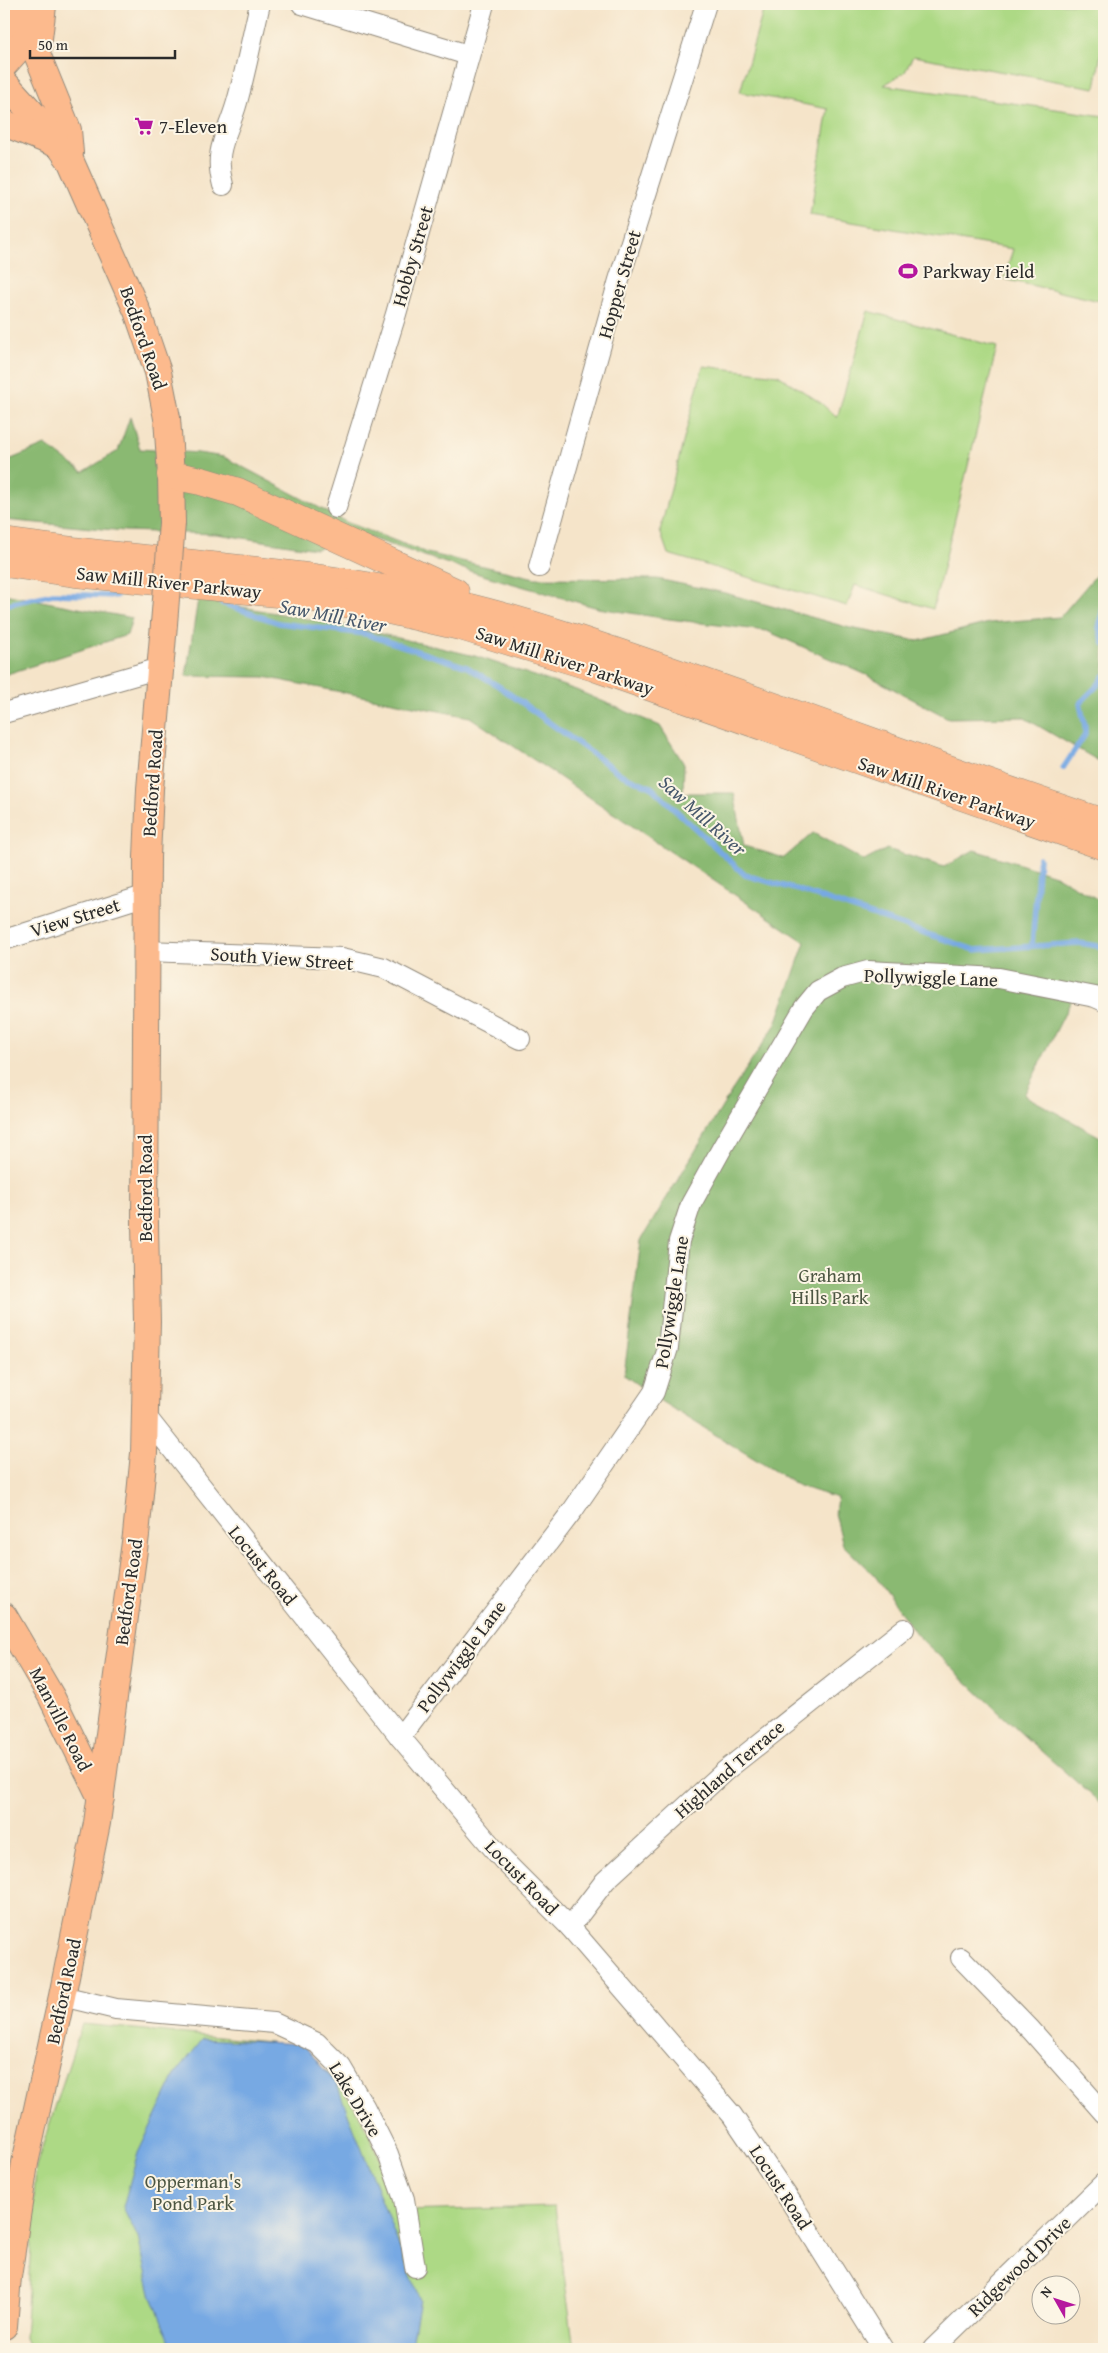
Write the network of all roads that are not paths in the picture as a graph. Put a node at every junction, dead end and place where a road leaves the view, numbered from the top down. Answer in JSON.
{"nodes":[{"id":1,"x":36,"y":4,"type":"edge"},
{"id":2,"x":260,"y":4,"type":"edge"},
{"id":3,"x":302,"y":4,"type":"edge"},
{"id":4,"x":484,"y":4,"type":"edge"},
{"id":5,"x":706,"y":4,"type":"edge"},
{"id":6,"x":4,"y":31,"type":"edge"},
{"id":7,"x":468,"y":55,"type":"junction"},
{"id":8,"x":4,"y":65,"type":"edge"},
{"id":9,"x":4,"y":82,"type":"edge"},
{"id":10,"x":4,"y":123,"type":"edge"},
{"id":11,"x":66,"y":154,"type":"junction"},
{"id":12,"x":224,"y":184,"type":"dead end"},
{"id":13,"x":172,"y":475,"type":"junction"},
{"id":14,"x":336,"y":508,"type":"dead end"},
{"id":15,"x":5,"y":558,"type":"edge"},
{"id":16,"x":540,"y":567,"type":"dead end"},
{"id":17,"x":525,"y":623,"type":"junction"},
{"id":18,"x":160,"y":668,"type":"junction"},
{"id":19,"x":4,"y":714,"type":"edge"},
{"id":20,"x":1104,"y":823,"type":"edge"},
{"id":21,"x":1104,"y":846,"type":"edge"},
{"id":22,"x":146,"y":895,"type":"junction"},
{"id":23,"x":4,"y":940,"type":"edge"},
{"id":24,"x":146,"y":951,"type":"junction"},
{"id":25,"x":1104,"y":1001,"type":"edge"},
{"id":26,"x":520,"y":1040,"type":"dead end"},
{"id":27,"x":145,"y":1415,"type":"junction"},
{"id":28,"x":4,"y":1616,"type":"edge"},
{"id":29,"x":904,"y":1629,"type":"dead end"},
{"id":30,"x":400,"y":1737,"type":"junction"},
{"id":31,"x":100,"y":1798,"type":"junction"},
{"id":32,"x":570,"y":1927,"type":"junction"},
{"id":33,"x":960,"y":1958,"type":"dead end"},
{"id":34,"x":62,"y":1996,"type":"junction"},
{"id":35,"x":1104,"y":2113,"type":"edge"},
{"id":36,"x":1104,"y":2184,"type":"edge"},
{"id":37,"x":415,"y":2267,"type":"dead end"},
{"id":38,"x":4,"y":2326,"type":"edge"},
{"id":39,"x":883,"y":2349,"type":"edge"},
{"id":40,"x":933,"y":2349,"type":"edge"}],
"edges":[{"from":1,"to":6,"type":"main road"},
{"from":1,"to":8,"type":"main road"},
{"from":1,"to":11,"type":"main road"},
{"from":2,"to":12,"type":"street"},
{"from":3,"to":7,"type":"street"},
{"from":4,"to":7,"type":"street","name":"Hobby Street"},
{"from":5,"to":16,"type":"street","name":"Hopper Street"},
{"from":7,"to":14,"type":"street","name":"Hobby Street"},
{"from":9,"to":11,"type":"main road","name":"Bedford Road"},
{"from":10,"to":11,"type":"main road"},
{"from":11,"to":13,"type":"main road","name":"Bedford Road"},
{"from":13,"to":17,"type":"highway"},
{"from":13,"to":18,"type":"main road","name":"Bedford Road","bridge":true},
{"from":15,"to":17,"type":"highway","name":"Saw Mill River Parkway"},
{"from":15,"to":21,"type":"highway","name":"Saw Mill River Parkway"},
{"from":17,"to":20,"type":"highway","name":"Saw Mill River Parkway"},
{"from":18,"to":19,"type":"street"},
{"from":18,"to":22,"type":"main road","name":"Bedford Road"},
{"from":22,"to":23,"type":"street","name":"View Street"},
{"from":22,"to":24,"type":"main road","name":"Bedford Road"},
{"from":24,"to":26,"type":"street","name":"South View Street"},
{"from":24,"to":27,"type":"main road","name":"Bedford Road"},
{"from":25,"to":30,"type":"street","name":"Pollywiggle Lane"},
{"from":27,"to":30,"type":"street","name":"Locust Road"},
{"from":27,"to":31,"type":"main road","name":"Bedford Road"},
{"from":28,"to":31,"type":"main road","name":"Manville Road"},
{"from":29,"to":32,"type":"street","name":"Highland Terrace"},
{"from":30,"to":32,"type":"street","name":"Locust Road"},
{"from":31,"to":34,"type":"main road","name":"Bedford Road"},
{"from":32,"to":39,"type":"street","name":"Locust Road"},
{"from":33,"to":35,"type":"street"},
{"from":34,"to":37,"type":"street","name":"Lake Drive"},
{"from":34,"to":38,"type":"main road","name":"Bedford Road"},
{"from":36,"to":40,"type":"street","name":"Ridgewood Drive"}]}
